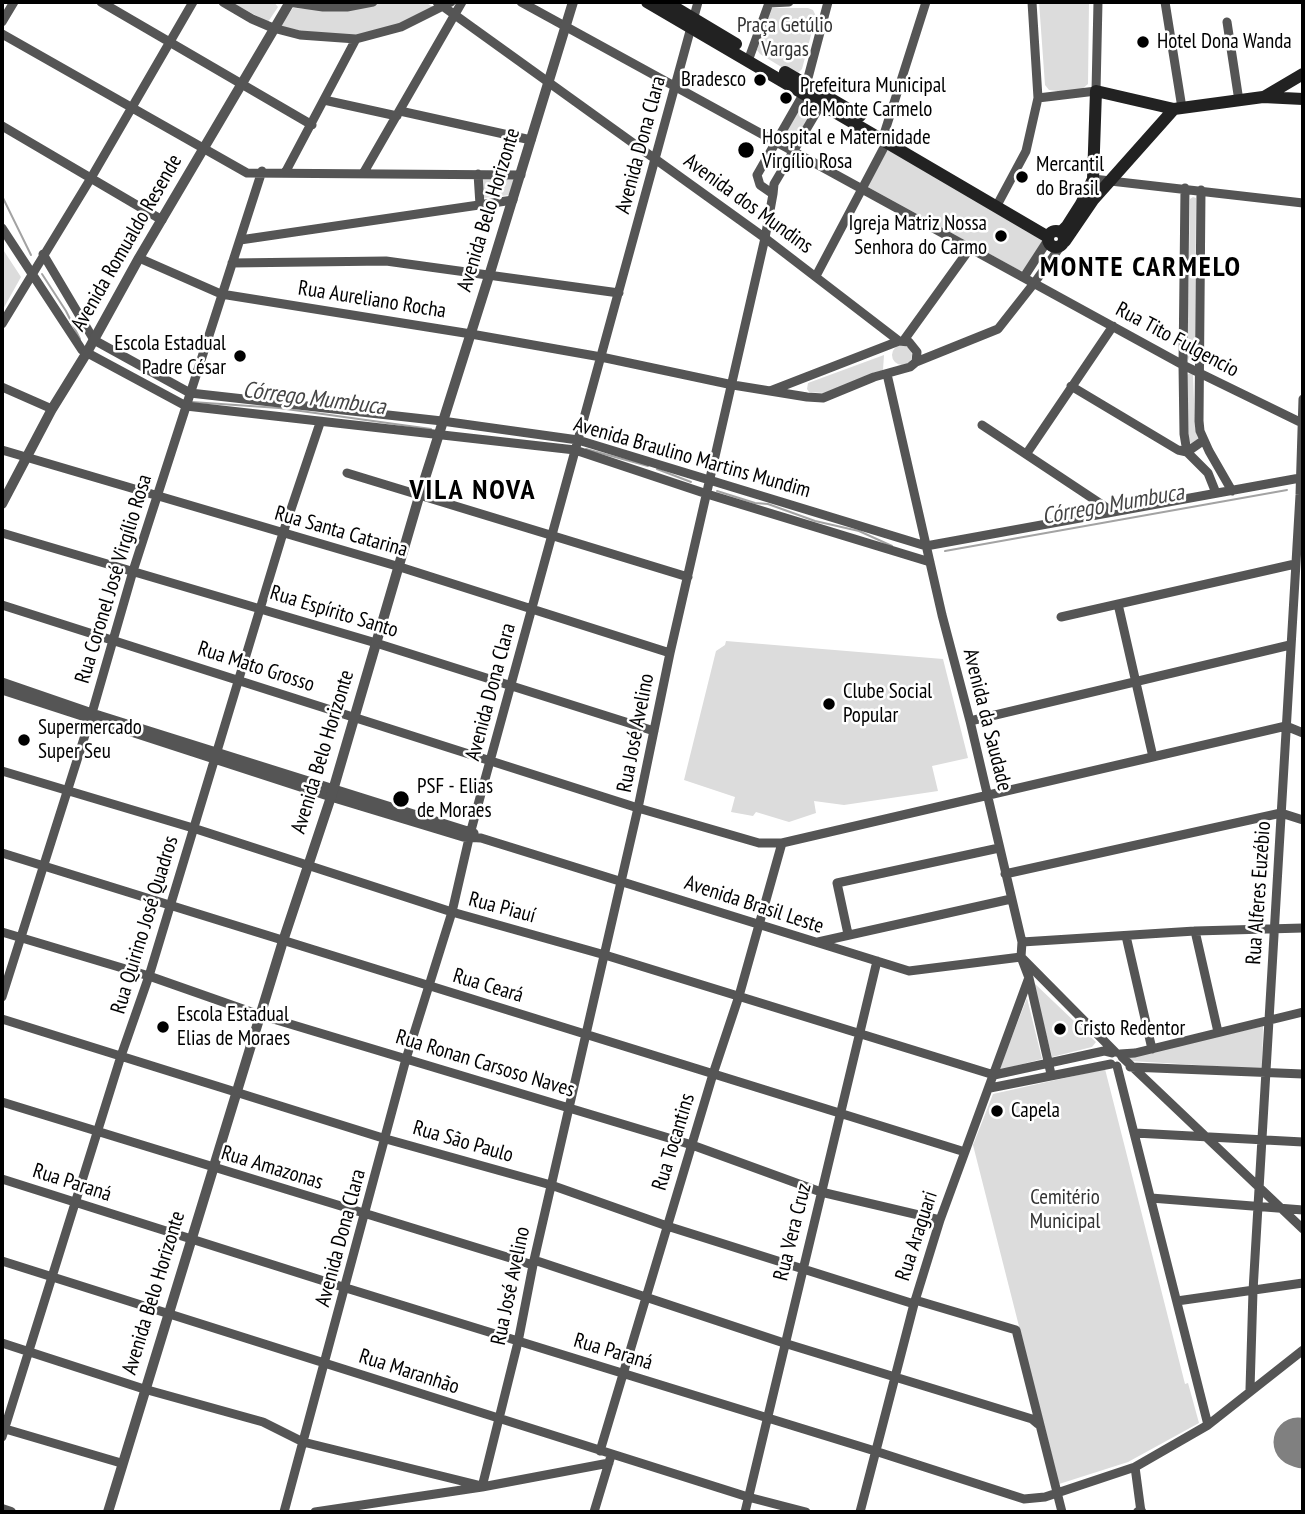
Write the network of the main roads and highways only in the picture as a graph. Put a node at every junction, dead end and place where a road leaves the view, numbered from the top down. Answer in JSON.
{"nodes":[{"id":1,"x":647,"y":2,"type":"edge"},
{"id":2,"x":666,"y":2,"type":"edge"},
{"id":3,"x":693,"y":22,"type":"junction"},
{"id":4,"x":1301,"y":76,"type":"edge"},
{"id":5,"x":1263,"y":97,"type":"junction"},
{"id":6,"x":1303,"y":99,"type":"edge"},
{"id":7,"x":1178,"y":108,"type":"junction"},
{"id":8,"x":1056,"y":238,"type":"junction"}],
"edges":[{"from":1,"to":3,"type":"main road"},
{"from":2,"to":3,"type":"main road"},
{"from":3,"to":8,"type":"main road"},
{"from":4,"to":5,"type":"main road"},
{"from":4,"to":6,"type":"main road"},
{"from":5,"to":6,"type":"main road"},
{"from":5,"to":7,"type":"main road"},
{"from":7,"to":8,"type":"main road"},
{"from":7,"to":8,"type":"main road"}]}
